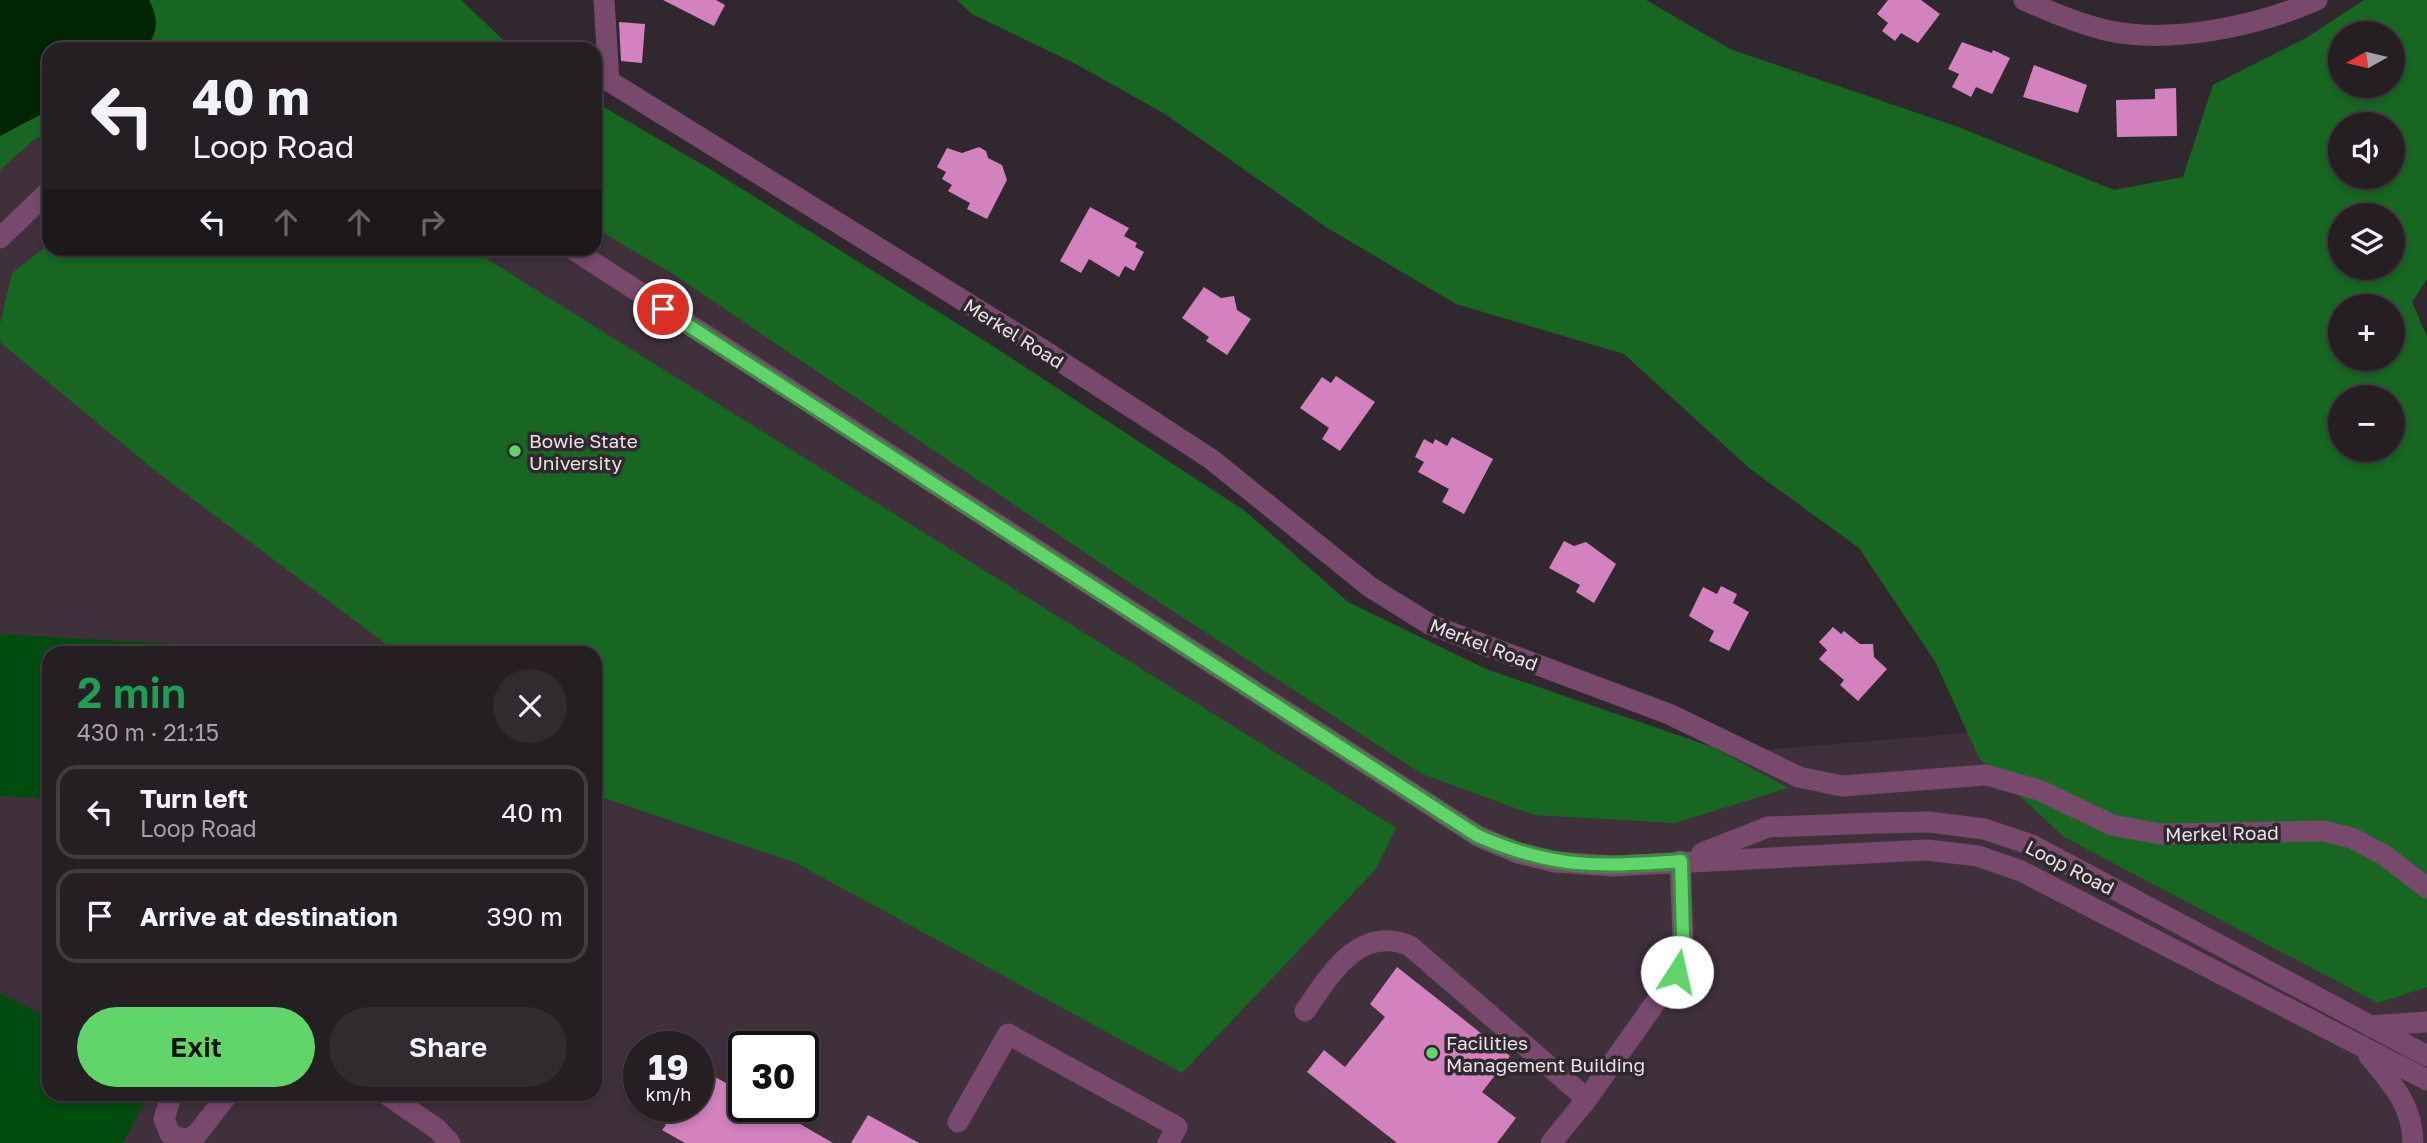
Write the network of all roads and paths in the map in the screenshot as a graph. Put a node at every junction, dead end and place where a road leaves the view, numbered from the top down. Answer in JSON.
{"nodes":[{"id":1,"x":604,"y":0,"type":"edge"},
{"id":2,"x":2024,"y":0,"type":"edge"},
{"id":3,"x":2317,"y":0,"type":"edge"},
{"id":4,"x":42,"y":198,"type":"edge"},
{"id":5,"x":0,"y":238,"type":"edge"},
{"id":6,"x":583,"y":256,"type":"edge"},
{"id":7,"x":1681,"y":861,"type":"junction"},
{"id":8,"x":2427,"y":888,"type":"edge"},
{"id":9,"x":1305,"y":1011,"type":"dead end"},
{"id":10,"x":2427,"y":1022,"type":"edge"},
{"id":11,"x":2365,"y":1036,"type":"junction"},
{"id":12,"x":2427,"y":1056,"type":"edge"},
{"id":13,"x":2427,"y":1080,"type":"edge"},
{"id":14,"x":1587,"y":1099,"type":"junction"},
{"id":15,"x":170,"y":1101,"type":"edge"},
{"id":16,"x":223,"y":1101,"type":"edge"},
{"id":17,"x":396,"y":1101,"type":"edge"},
{"id":18,"x":958,"y":1122,"type":"dead end"},
{"id":19,"x":450,"y":1143,"type":"edge"},
{"id":20,"x":1168,"y":1143,"type":"edge"},
{"id":21,"x":1551,"y":1143,"type":"edge"},
{"id":22,"x":2413,"y":1143,"type":"edge"}],
"edges":[{"from":1,"to":8,"type":"street","name":"Merkel Road"},
{"from":2,"to":3,"type":"street"},
{"from":4,"to":5,"type":"street"},
{"from":6,"to":7,"type":"street","name":"Loop Road"},
{"from":7,"to":11,"type":"street","name":"Loop Road"},
{"from":7,"to":14,"type":"street"},
{"from":9,"to":14,"type":"street"},
{"from":10,"to":11,"type":"street"},
{"from":11,"to":12,"type":"street","name":"Loop Road"},
{"from":11,"to":13,"type":"street","name":"Loop Road"},
{"from":11,"to":22,"type":"street"},
{"from":14,"to":21,"type":"street"},
{"from":15,"to":16,"type":"street"},
{"from":17,"to":19,"type":"street"},
{"from":18,"to":20,"type":"street"}]}
